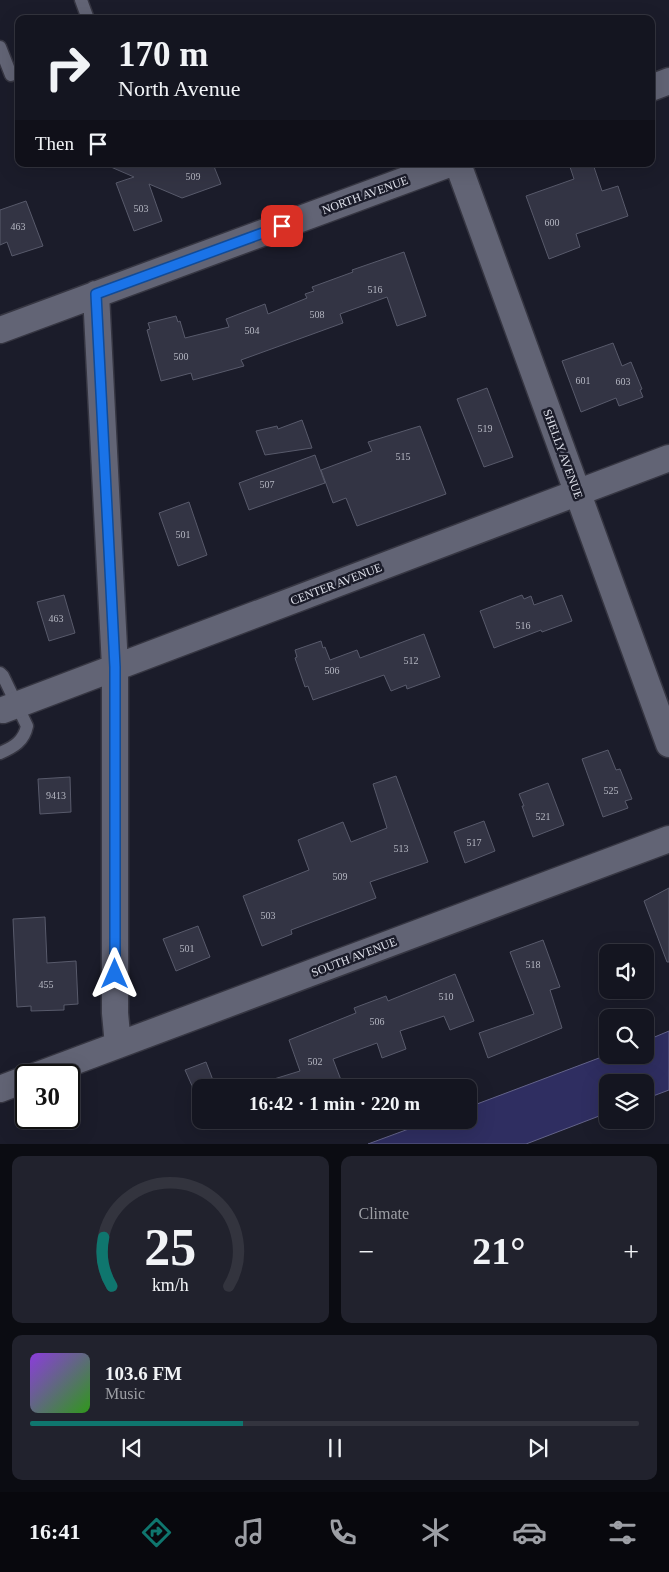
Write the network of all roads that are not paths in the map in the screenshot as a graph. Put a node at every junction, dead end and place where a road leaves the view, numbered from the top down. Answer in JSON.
{"nodes":[{"id":1,"x":81,"y":0,"type":"edge"},
{"id":2,"x":87,"y":15,"type":"edge"},
{"id":3,"x":0,"y":47,"type":"edge"},
{"id":4,"x":10,"y":75,"type":"edge"},
{"id":5,"x":669,"y":82,"type":"edge"},
{"id":6,"x":655,"y":87,"type":"edge"},
{"id":7,"x":441,"y":167,"type":"edge"},
{"id":8,"x":459,"y":167,"type":"edge"},
{"id":9,"x":96,"y":294,"type":"junction"},
{"id":10,"x":0,"y":330,"type":"edge"},
{"id":11,"x":669,"y":458,"type":"edge"},
{"id":12,"x":577,"y":493,"type":"junction"},
{"id":13,"x":115,"y":667,"type":"junction"},
{"id":14,"x":0,"y":673,"type":"edge"},
{"id":15,"x":10,"y":707,"type":"junction"},
{"id":16,"x":669,"y":744,"type":"edge"},
{"id":17,"x":0,"y":753,"type":"edge"},
{"id":18,"x":669,"y":839,"type":"edge"},
{"id":19,"x":118,"y":1045,"type":"junction"},
{"id":20,"x":67,"y":1064,"type":"edge"},
{"id":21,"x":15,"y":1084,"type":"edge"},
{"id":22,"x":0,"y":1089,"type":"edge"}],
"edges":[{"from":1,"to":2,"type":"lane"},
{"from":3,"to":4,"type":"lane"},
{"from":5,"to":6,"type":"street"},
{"from":7,"to":9,"type":"street","name":"NORTH AVENUE"},
{"from":8,"to":12,"type":"street","name":"SHELLY AVENUE"},
{"from":9,"to":10,"type":"street","name":"NORTH AVENUE"},
{"from":9,"to":13,"type":"street"},
{"from":11,"to":12,"type":"street","name":"CENTER AVENUE"},
{"from":12,"to":13,"type":"street","name":"CENTER AVENUE"},
{"from":12,"to":16,"type":"street","name":"SHELLY AVENUE"},
{"from":13,"to":15,"type":"street","name":"CENTER AVENUE"},
{"from":13,"to":19,"type":"street"},
{"from":14,"to":15,"type":"lane"},
{"from":15,"to":17,"type":"lane"},
{"from":18,"to":19,"type":"street","name":"SOUTH AVENUE"},
{"from":19,"to":20,"type":"street","name":"SOUTH AVENUE"},
{"from":21,"to":22,"type":"street"}]}
